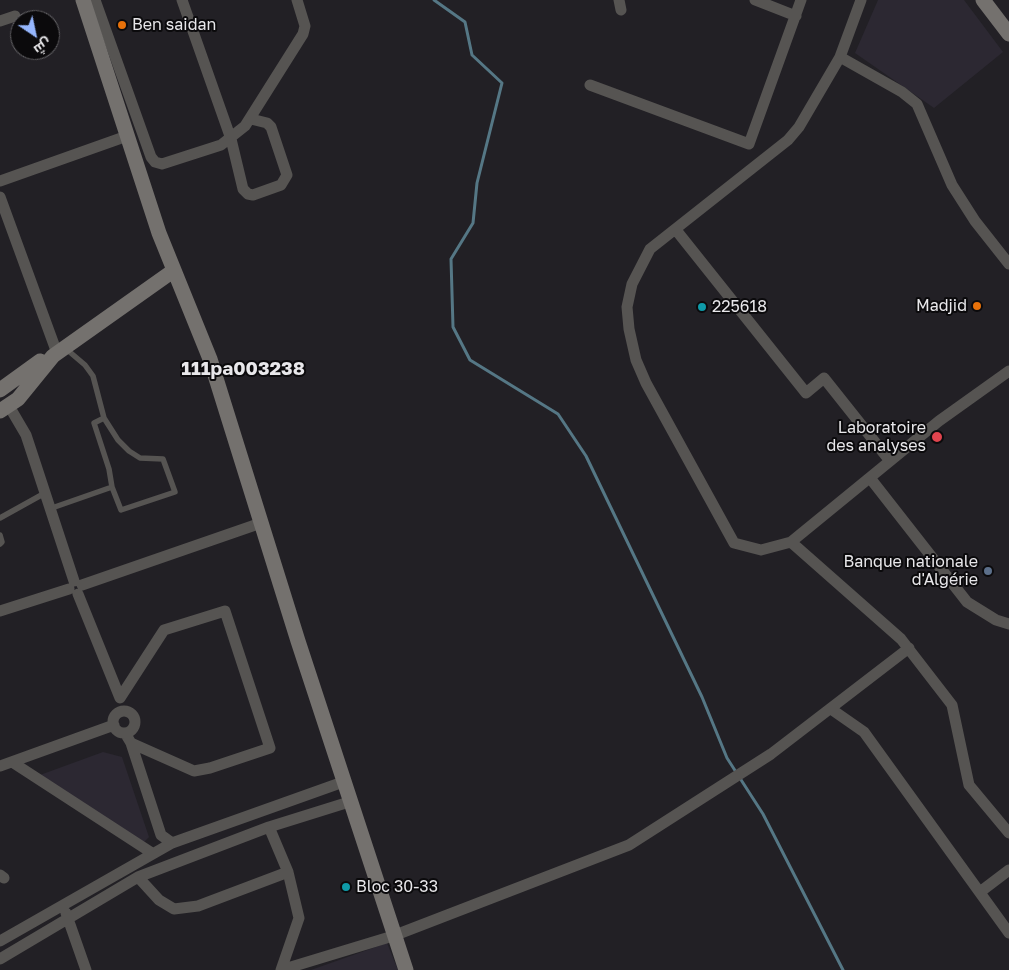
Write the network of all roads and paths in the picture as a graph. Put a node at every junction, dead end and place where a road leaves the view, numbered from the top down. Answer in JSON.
{"nodes":[{"id":1,"x":83,"y":0,"type":"edge"},
{"id":2,"x":95,"y":0,"type":"edge"},
{"id":3,"x":182,"y":0,"type":"edge"},
{"id":4,"x":297,"y":0,"type":"edge"},
{"id":5,"x":755,"y":0,"type":"edge"},
{"id":6,"x":801,"y":0,"type":"edge"},
{"id":7,"x":861,"y":0,"type":"edge"},
{"id":8,"x":983,"y":0,"type":"edge"},
{"id":9,"x":796,"y":16,"type":"junction"},
{"id":10,"x":1009,"y":34,"type":"edge"},
{"id":11,"x":840,"y":57,"type":"junction"},
{"id":12,"x":590,"y":85,"type":"dead end"},
{"id":13,"x":251,"y":118,"type":"junction"},
{"id":14,"x":127,"y":136,"type":"junction"},
{"id":15,"x":231,"y":139,"type":"junction"},
{"id":16,"x":0,"y":181,"type":"edge"},
{"id":17,"x":0,"y":197,"type":"edge"},
{"id":18,"x":676,"y":230,"type":"junction"},
{"id":19,"x":1009,"y":264,"type":"edge"},
{"id":20,"x":173,"y":271,"type":"junction"},
{"id":21,"x":58,"y":353,"type":"junction"},
{"id":22,"x":1009,"y":371,"type":"edge"},
{"id":23,"x":5,"y":386,"type":"edge"},
{"id":24,"x":22,"y":394,"type":"junction"},
{"id":25,"x":3,"y":410,"type":"edge"},
{"id":26,"x":104,"y":418,"type":"junction"},
{"id":27,"x":890,"y":460,"type":"junction"},
{"id":28,"x":870,"y":478,"type":"junction"},
{"id":29,"x":112,"y":487,"type":"junction"},
{"id":30,"x":45,"y":493,"type":"junction"},
{"id":31,"x":49,"y":509,"type":"junction"},
{"id":32,"x":0,"y":518,"type":"edge"},
{"id":33,"x":261,"y":523,"type":"junction"},
{"id":34,"x":0,"y":536,"type":"edge"},
{"id":35,"x":791,"y":542,"type":"junction"},
{"id":36,"x":0,"y":544,"type":"edge"},
{"id":37,"x":76,"y":587,"type":"junction"},
{"id":38,"x":0,"y":611,"type":"edge"},
{"id":39,"x":1009,"y":624,"type":"edge"},
{"id":40,"x":909,"y":648,"type":"junction"},
{"id":41,"x":120,"y":698,"type":"junction"},
{"id":42,"x":831,"y":709,"type":"junction"},
{"id":43,"x":122,"y":711,"type":"junction"},
{"id":44,"x":114,"y":725,"type":"junction"},
{"id":45,"x":125,"y":732,"type":"junction"},
{"id":46,"x":131,"y":743,"type":"junction"},
{"id":47,"x":12,"y":762,"type":"junction"},
{"id":48,"x":0,"y":766,"type":"edge"},
{"id":49,"x":343,"y":782,"type":"junction"},
{"id":50,"x":349,"y":802,"type":"junction"},
{"id":51,"x":269,"y":827,"type":"junction"},
{"id":52,"x":1009,"y":833,"type":"edge"},
{"id":53,"x":172,"y":843,"type":"junction"},
{"id":54,"x":152,"y":853,"type":"junction"},
{"id":55,"x":1009,"y":870,"type":"edge"},
{"id":56,"x":288,"y":872,"type":"junction"},
{"id":57,"x":138,"y":877,"type":"junction"},
{"id":58,"x":980,"y":892,"type":"junction"},
{"id":59,"x":64,"y":906,"type":"junction"},
{"id":60,"x":68,"y":920,"type":"junction"},
{"id":61,"x":1009,"y":933,"type":"edge"},
{"id":62,"x":393,"y":936,"type":"junction"},
{"id":63,"x":0,"y":941,"type":"edge"},
{"id":64,"x":0,"y":958,"type":"edge"},
{"id":65,"x":86,"y":970,"type":"edge"},
{"id":66,"x":406,"y":970,"type":"edge"}],
"edges":[{"from":1,"to":14,"type":"street"},
{"from":2,"to":15,"type":"street"},
{"from":3,"to":15,"type":"street"},
{"from":4,"to":13,"type":"street"},
{"from":5,"to":9,"type":"street"},
{"from":6,"to":9,"type":"street"},
{"from":7,"to":11,"type":"street"},
{"from":8,"to":10,"type":"street"},
{"from":9,"to":12,"type":"street"},
{"from":11,"to":18,"type":"street"},
{"from":11,"to":19,"type":"street"},
{"from":13,"to":15,"type":"street"},
{"from":13,"to":15,"type":"street"},
{"from":14,"to":16,"type":"street"},
{"from":14,"to":20,"type":"street"},
{"from":17,"to":21,"type":"street"},
{"from":18,"to":27,"type":"street"},
{"from":18,"to":35,"type":"street"},
{"from":20,"to":21,"type":"street"},
{"from":20,"to":33,"type":"street"},
{"from":21,"to":23,"type":"street"},
{"from":21,"to":24,"type":"street"},
{"from":21,"to":26,"type":"lane"},
{"from":22,"to":27,"type":"street"},
{"from":23,"to":24,"type":"street"},
{"from":24,"to":25,"type":"street"},
{"from":25,"to":30,"type":"street"},
{"from":26,"to":29,"type":"lane"},
{"from":26,"to":29,"type":"lane"},
{"from":27,"to":28,"type":"street"},
{"from":28,"to":35,"type":"street"},
{"from":28,"to":39,"type":"street"},
{"from":29,"to":31,"type":"lane"},
{"from":30,"to":31,"type":"street"},
{"from":30,"to":32,"type":"lane"},
{"from":31,"to":37,"type":"street"},
{"from":33,"to":37,"type":"street"},
{"from":33,"to":49,"type":"street"},
{"from":34,"to":36,"type":"lane"},
{"from":35,"to":40,"type":"street"},
{"from":37,"to":38,"type":"street"},
{"from":37,"to":41,"type":"street"},
{"from":40,"to":42,"type":"street"},
{"from":40,"to":52,"type":"street"},
{"from":41,"to":43,"type":"street"},
{"from":41,"to":46,"type":"street"},
{"from":42,"to":58,"type":"street"},
{"from":42,"to":62,"type":"street"},
{"from":43,"to":44,"type":"street"},
{"from":43,"to":45,"type":"street"},
{"from":44,"to":45,"type":"street"},
{"from":44,"to":47,"type":"street"},
{"from":45,"to":46,"type":"street"},
{"from":46,"to":53,"type":"street"},
{"from":47,"to":48,"type":"street"},
{"from":47,"to":54,"type":"street"},
{"from":49,"to":50,"type":"street"},
{"from":49,"to":53,"type":"street"},
{"from":50,"to":51,"type":"street"},
{"from":50,"to":62,"type":"street"},
{"from":51,"to":56,"type":"street"},
{"from":51,"to":57,"type":"street"},
{"from":53,"to":54,"type":"street"},
{"from":54,"to":59,"type":"street"},
{"from":55,"to":58,"type":"street"},
{"from":56,"to":57,"type":"street"},
{"from":56,"to":62,"type":"street"},
{"from":57,"to":60,"type":"street"},
{"from":58,"to":61,"type":"street"},
{"from":59,"to":60,"type":"street"},
{"from":59,"to":63,"type":"street"},
{"from":60,"to":64,"type":"street"},
{"from":60,"to":65,"type":"street"},
{"from":62,"to":66,"type":"street"}]}
